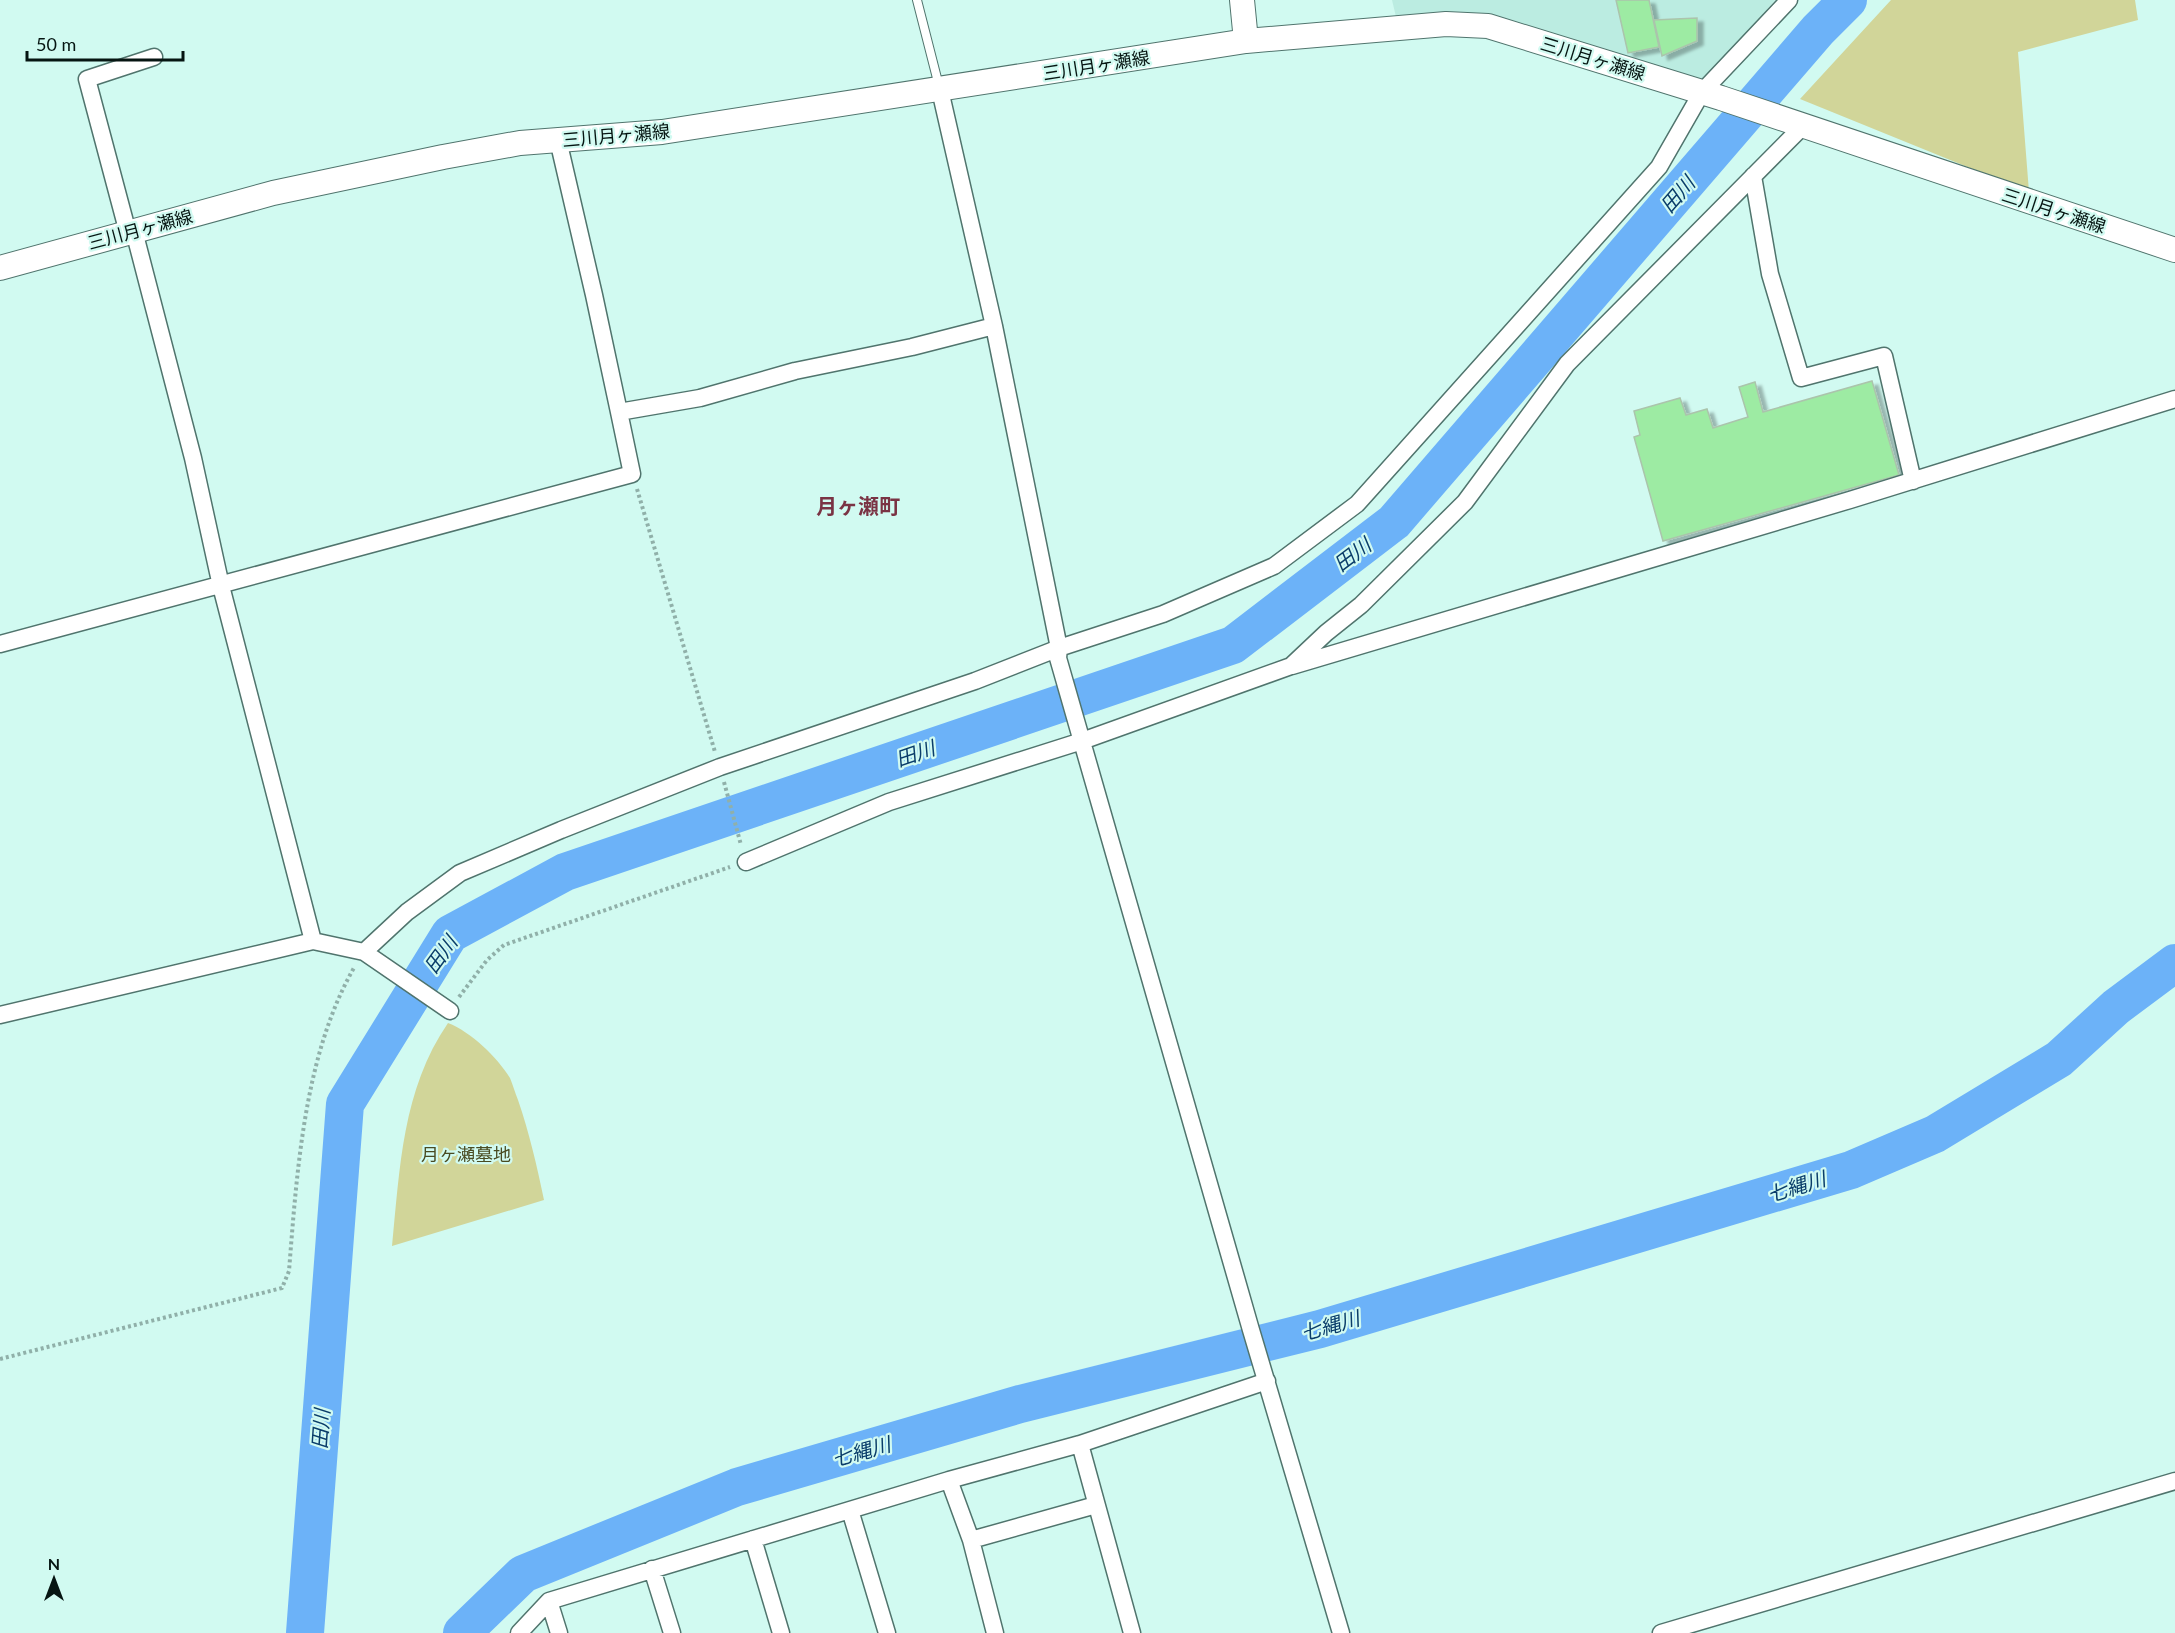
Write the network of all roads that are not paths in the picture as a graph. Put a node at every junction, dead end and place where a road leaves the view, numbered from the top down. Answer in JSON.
{"nodes":[{"id":1,"x":917,"y":0,"type":"edge"},
{"id":2,"x":1242,"y":0,"type":"edge"},
{"id":3,"x":1789,"y":0,"type":"edge"},
{"id":4,"x":1246,"y":41,"type":"junction"},
{"id":5,"x":154,"y":57,"type":"dead end"},
{"id":6,"x":940,"y":90,"type":"junction"},
{"id":7,"x":1711,"y":95,"type":"junction"},
{"id":8,"x":1795,"y":123,"type":"junction"},
{"id":9,"x":558,"y":140,"type":"junction"},
{"id":10,"x":1753,"y":176,"type":"junction"},
{"id":11,"x":131,"y":232,"type":"junction"},
{"id":12,"x":2175,"y":250,"type":"edge"},
{"id":13,"x":0,"y":268,"type":"edge"},
{"id":14,"x":994,"y":326,"type":"junction"},
{"id":15,"x":2175,"y":399,"type":"edge"},
{"id":16,"x":619,"y":412,"type":"junction"},
{"id":17,"x":1912,"y":481,"type":"junction"},
{"id":18,"x":221,"y":586,"type":"junction"},
{"id":19,"x":0,"y":644,"type":"edge"},
{"id":20,"x":1058,"y":653,"type":"junction"},
{"id":21,"x":1291,"y":666,"type":"junction"},
{"id":22,"x":1081,"y":737,"type":"junction"},
{"id":23,"x":745,"y":859,"type":"road end"},
{"id":24,"x":313,"y":941,"type":"junction"},
{"id":25,"x":367,"y":954,"type":"junction"},
{"id":26,"x":447,"y":1009,"type":"road end"},
{"id":27,"x":0,"y":1015,"type":"edge"},
{"id":28,"x":1266,"y":1378,"type":"junction"},
{"id":29,"x":1080,"y":1444,"type":"junction"},
{"id":30,"x":949,"y":1480,"type":"junction"},
{"id":31,"x":2175,"y":1481,"type":"edge"},
{"id":32,"x":1096,"y":1504,"type":"junction"},
{"id":33,"x":850,"y":1510,"type":"junction"},
{"id":34,"x":753,"y":1539,"type":"junction"},
{"id":35,"x":970,"y":1540,"type":"junction"},
{"id":36,"x":652,"y":1569,"type":"junction"},
{"id":37,"x":549,"y":1601,"type":"junction"},
{"id":38,"x":519,"y":1633,"type":"edge"},
{"id":39,"x":559,"y":1633,"type":"edge"},
{"id":40,"x":672,"y":1633,"type":"edge"},
{"id":41,"x":781,"y":1633,"type":"edge"},
{"id":42,"x":887,"y":1633,"type":"edge"},
{"id":43,"x":995,"y":1633,"type":"edge"},
{"id":44,"x":1132,"y":1633,"type":"edge"},
{"id":45,"x":1341,"y":1633,"type":"edge"},
{"id":46,"x":1661,"y":1633,"type":"edge"}],
"edges":[{"from":1,"to":6,"type":"lane"},
{"from":2,"to":4,"type":"main road"},
{"from":3,"to":7,"type":"street"},
{"from":4,"to":6,"type":"main road","name":"三川月ヶ瀬線"},
{"from":4,"to":7,"type":"main road","name":"三川月ヶ瀬線"},
{"from":5,"to":11,"type":"street"},
{"from":6,"to":9,"type":"main road","name":"三川月ヶ瀬線"},
{"from":6,"to":14,"type":"street"},
{"from":7,"to":8,"type":"main road","name":"三川月ヶ瀬線"},
{"from":7,"to":20,"type":"street"},
{"from":8,"to":10,"type":"street"},
{"from":8,"to":12,"type":"main road","name":"三川月ヶ瀬線"},
{"from":9,"to":11,"type":"main road","name":"三川月ヶ瀬線"},
{"from":9,"to":16,"type":"street"},
{"from":10,"to":17,"type":"street"},
{"from":10,"to":21,"type":"street"},
{"from":11,"to":13,"type":"main road","name":"三川月ヶ瀬線"},
{"from":11,"to":18,"type":"street"},
{"from":14,"to":16,"type":"street"},
{"from":14,"to":20,"type":"street"},
{"from":15,"to":17,"type":"street"},
{"from":16,"to":18,"type":"street"},
{"from":17,"to":21,"type":"street"},
{"from":18,"to":19,"type":"street"},
{"from":18,"to":24,"type":"street"},
{"from":20,"to":22,"type":"street"},
{"from":20,"to":25,"type":"street"},
{"from":21,"to":22,"type":"street"},
{"from":22,"to":23,"type":"street"},
{"from":22,"to":28,"type":"street"},
{"from":24,"to":25,"type":"street"},
{"from":24,"to":27,"type":"street"},
{"from":25,"to":26,"type":"street"},
{"from":28,"to":29,"type":"street"},
{"from":28,"to":45,"type":"street"},
{"from":29,"to":30,"type":"street"},
{"from":29,"to":32,"type":"street"},
{"from":30,"to":33,"type":"street"},
{"from":30,"to":35,"type":"street"},
{"from":31,"to":46,"type":"street"},
{"from":32,"to":35,"type":"street"},
{"from":32,"to":44,"type":"street"},
{"from":33,"to":34,"type":"street"},
{"from":33,"to":42,"type":"street"},
{"from":34,"to":36,"type":"street"},
{"from":34,"to":41,"type":"street"},
{"from":35,"to":43,"type":"street"},
{"from":36,"to":37,"type":"street"},
{"from":36,"to":40,"type":"street"},
{"from":37,"to":38,"type":"street"},
{"from":37,"to":39,"type":"street"}]}
